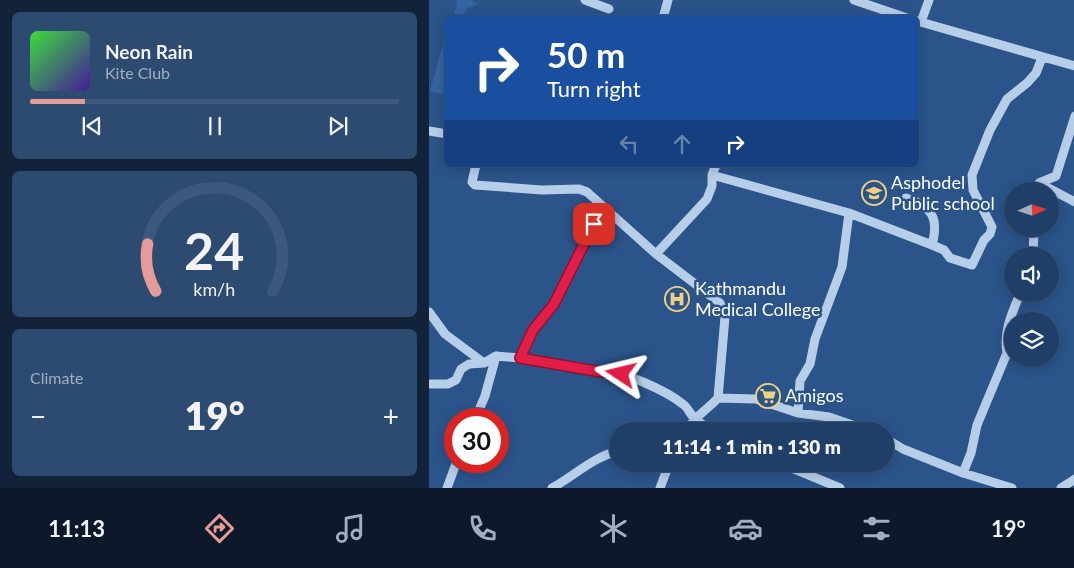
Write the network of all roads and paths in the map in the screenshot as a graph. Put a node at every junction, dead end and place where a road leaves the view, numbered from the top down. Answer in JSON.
{"nodes":[{"id":1,"x":585,"y":0,"type":"edge"},
{"id":2,"x":668,"y":0,"type":"edge"},
{"id":3,"x":854,"y":0,"type":"edge"},
{"id":4,"x":929,"y":0,"type":"edge"},
{"id":5,"x":609,"y":9,"type":"dead end"},
{"id":6,"x":664,"y":15,"type":"edge"},
{"id":7,"x":898,"y":15,"type":"edge"},
{"id":8,"x":919,"y":21,"type":"edge"},
{"id":9,"x":1042,"y":58,"type":"junction"},
{"id":10,"x":1074,"y":66,"type":"edge"},
{"id":11,"x":1074,"y":116,"type":"edge"},
{"id":12,"x":429,"y":130,"type":"edge"},
{"id":13,"x":444,"y":133,"type":"edge"},
{"id":14,"x":476,"y":167,"type":"edge"},
{"id":15,"x":707,"y":167,"type":"edge"},
{"id":16,"x":715,"y":167,"type":"edge"},
{"id":17,"x":712,"y":175,"type":"junction"},
{"id":18,"x":1047,"y":182,"type":"edge"},
{"id":19,"x":1059,"y":196,"type":"edge"},
{"id":20,"x":906,"y":198,"type":"dead end"},
{"id":21,"x":1074,"y":202,"type":"edge"},
{"id":22,"x":602,"y":207,"type":"junction"},
{"id":23,"x":849,"y":213,"type":"junction"},
{"id":24,"x":932,"y":245,"type":"junction"},
{"id":25,"x":656,"y":254,"type":"junction"},
{"id":26,"x":1017,"y":302,"type":"edge"},
{"id":27,"x":429,"y":312,"type":"edge"},
{"id":28,"x":496,"y":356,"type":"junction"},
{"id":29,"x":520,"y":358,"type":"junction"},
{"id":30,"x":484,"y":363,"type":"junction"},
{"id":31,"x":429,"y":384,"type":"edge"},
{"id":32,"x":718,"y":398,"type":"junction"},
{"id":33,"x":480,"y":408,"type":"edge"},
{"id":34,"x":798,"y":413,"type":"junction"},
{"id":35,"x":694,"y":418,"type":"junction"},
{"id":36,"x":692,"y":422,"type":"edge"},
{"id":37,"x":700,"y":422,"type":"edge"},
{"id":38,"x":844,"y":422,"type":"edge"},
{"id":39,"x":894,"y":444,"type":"edge"},
{"id":40,"x":609,"y":454,"type":"edge"},
{"id":41,"x":666,"y":472,"type":"edge"},
{"id":42,"x":801,"y":472,"type":"edge"},
{"id":43,"x":453,"y":473,"type":"edge"},
{"id":44,"x":963,"y":473,"type":"junction"},
{"id":45,"x":1074,"y":480,"type":"edge"},
{"id":46,"x":447,"y":488,"type":"edge"},
{"id":47,"x":552,"y":488,"type":"edge"},
{"id":48,"x":660,"y":488,"type":"edge"},
{"id":49,"x":839,"y":488,"type":"edge"},
{"id":50,"x":1012,"y":488,"type":"edge"},
{"id":51,"x":1061,"y":488,"type":"edge"}],
"edges":[{"from":1,"to":5,"type":"street"},
{"from":2,"to":6,"type":"street"},
{"from":3,"to":7,"type":"street"},
{"from":4,"to":8,"type":"street"},
{"from":8,"to":9,"type":"street"},
{"from":9,"to":10,"type":"street"},
{"from":9,"to":24,"type":"street"},
{"from":11,"to":18,"type":"street"},
{"from":12,"to":13,"type":"street"},
{"from":14,"to":22,"type":"street"},
{"from":15,"to":17,"type":"street"},
{"from":16,"to":17,"type":"street"},
{"from":17,"to":23,"type":"street"},
{"from":17,"to":25,"type":"street"},
{"from":19,"to":21,"type":"street"},
{"from":20,"to":24,"type":"street"},
{"from":22,"to":25,"type":"street"},
{"from":22,"to":29,"type":"street"},
{"from":23,"to":24,"type":"street"},
{"from":23,"to":34,"type":"street"},
{"from":25,"to":32,"type":"street"},
{"from":26,"to":44,"type":"street"},
{"from":27,"to":30,"type":"street"},
{"from":28,"to":29,"type":"street"},
{"from":28,"to":30,"type":"street"},
{"from":28,"to":33,"type":"street"},
{"from":29,"to":35,"type":"street"},
{"from":30,"to":31,"type":"street"},
{"from":32,"to":34,"type":"street"},
{"from":32,"to":35,"type":"street"},
{"from":34,"to":38,"type":"street"},
{"from":35,"to":36,"type":"street"},
{"from":35,"to":37,"type":"street"},
{"from":39,"to":44,"type":"street"},
{"from":40,"to":47,"type":"street"},
{"from":41,"to":48,"type":"street"},
{"from":42,"to":49,"type":"street"},
{"from":43,"to":46,"type":"street"},
{"from":44,"to":50,"type":"street"},
{"from":45,"to":51,"type":"street"}]}
